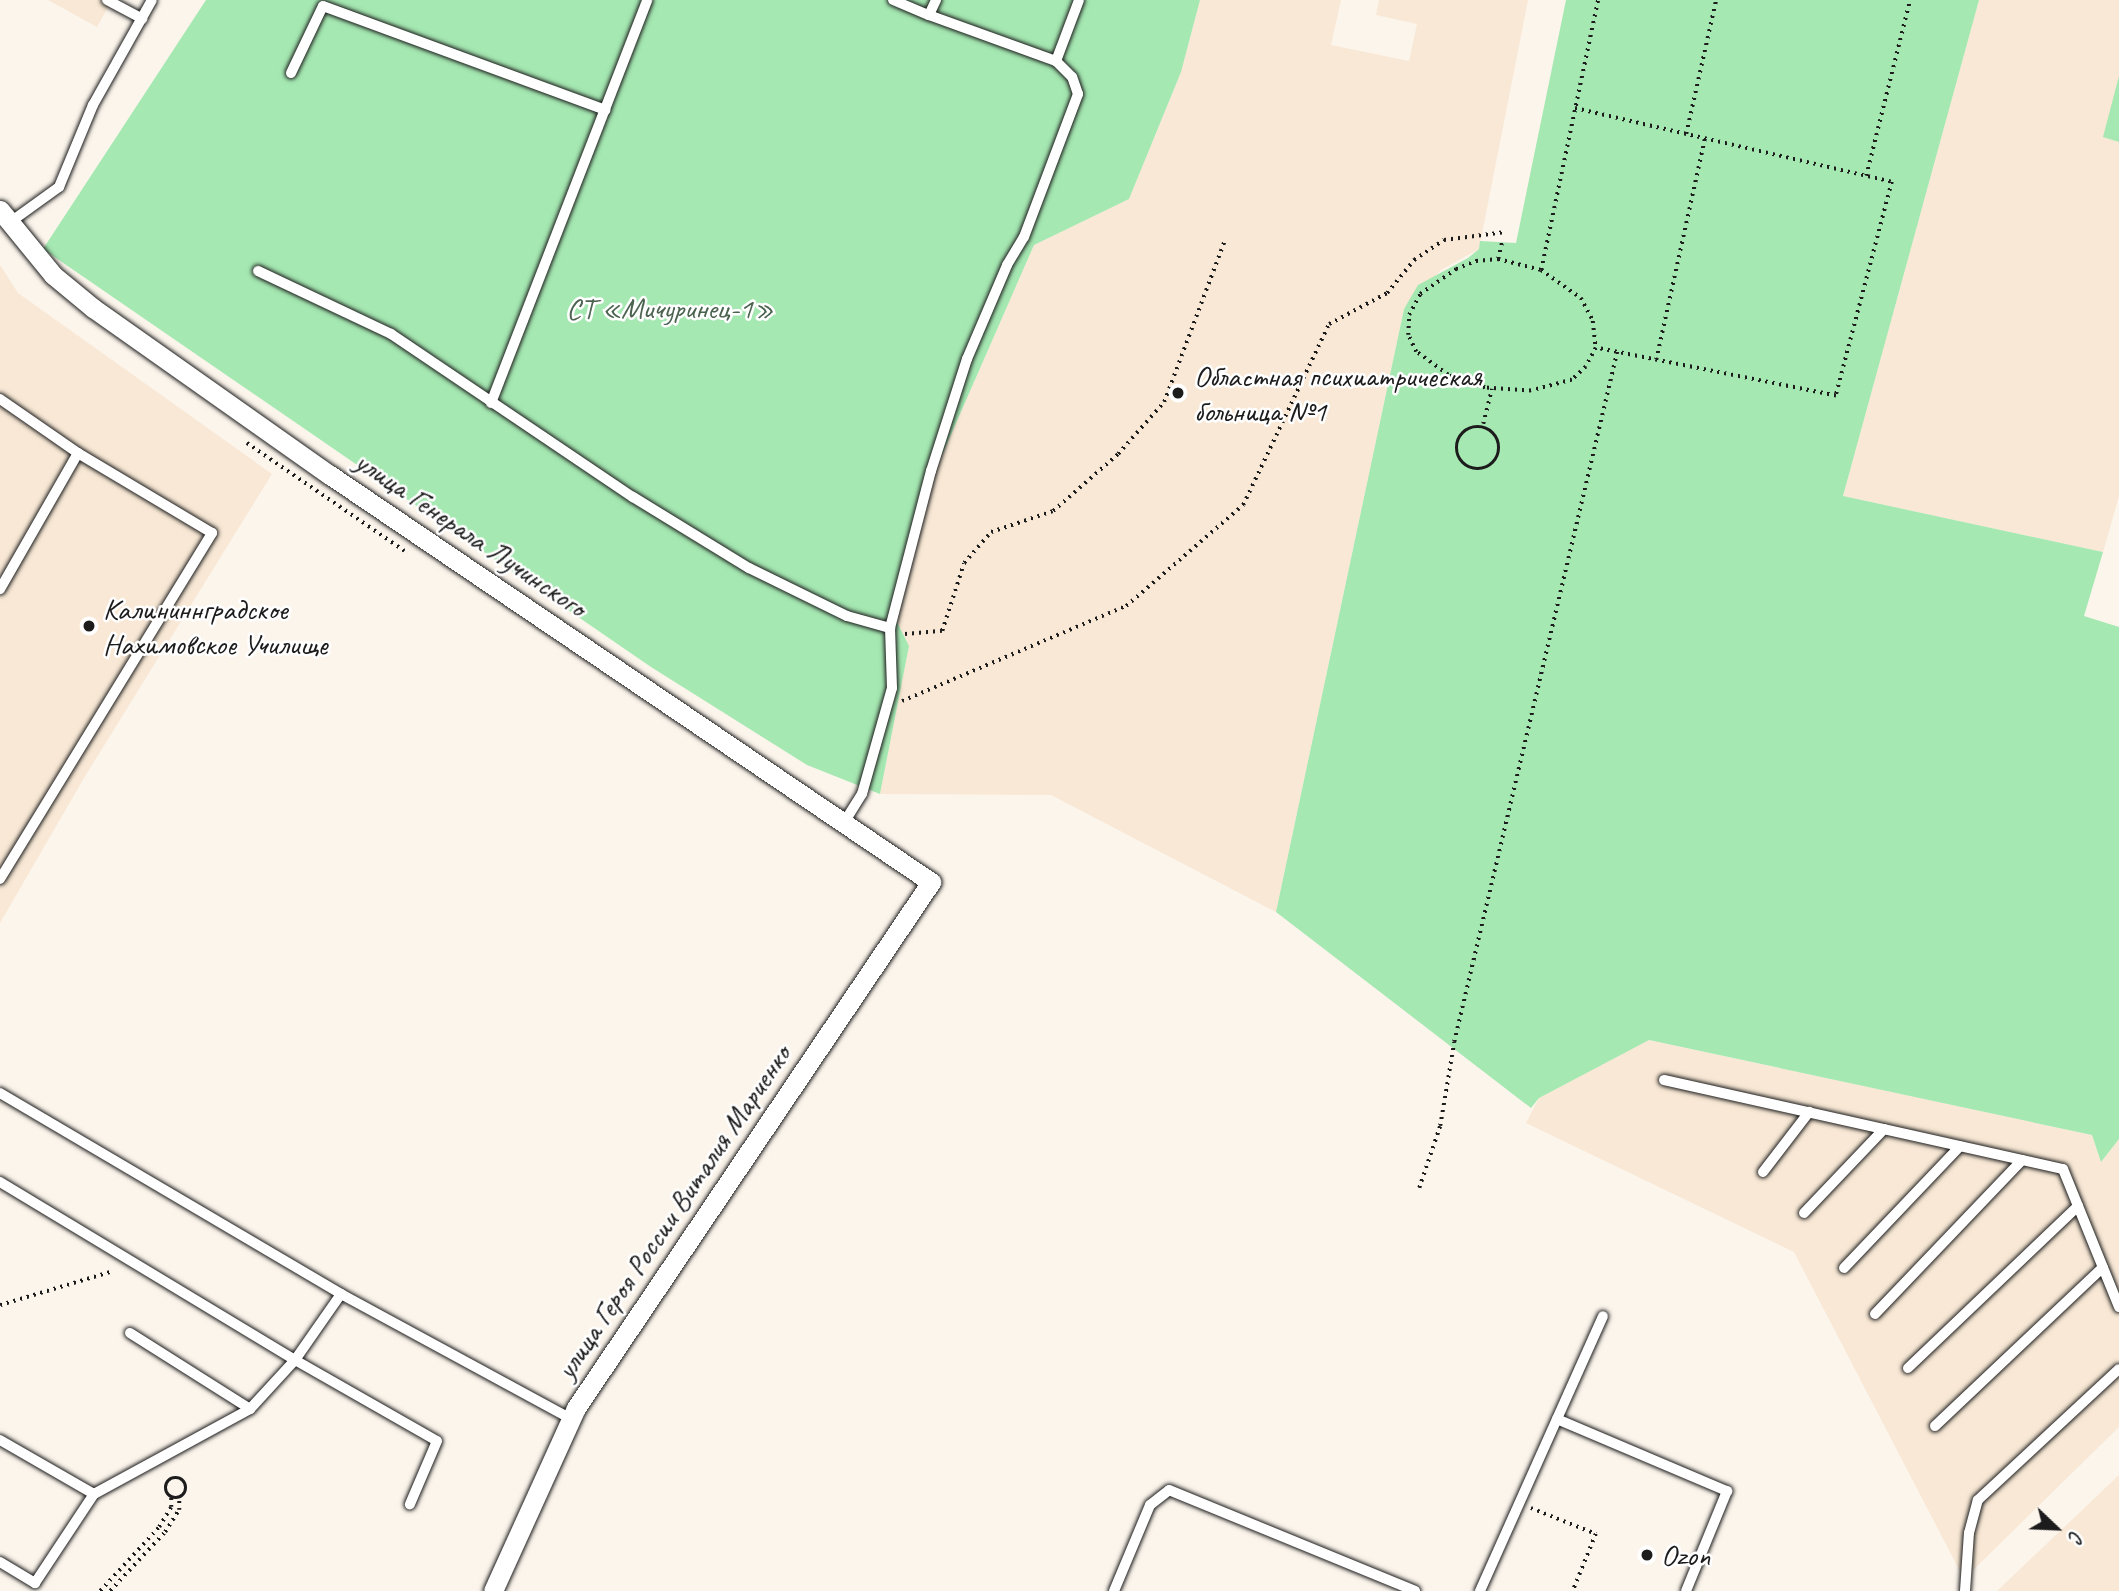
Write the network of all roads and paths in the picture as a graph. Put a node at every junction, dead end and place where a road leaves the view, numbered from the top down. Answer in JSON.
{"nodes":[{"id":1,"x":107,"y":0,"type":"edge"},
{"id":2,"x":152,"y":0,"type":"edge"},
{"id":3,"x":646,"y":0,"type":"edge"},
{"id":4,"x":893,"y":0,"type":"edge"},
{"id":5,"x":936,"y":0,"type":"edge"},
{"id":6,"x":1079,"y":0,"type":"edge"},
{"id":7,"x":1598,"y":0,"type":"edge"},
{"id":8,"x":1716,"y":0,"type":"edge"},
{"id":9,"x":1910,"y":0,"type":"edge"},
{"id":10,"x":929,"y":15,"type":"junction"},
{"id":11,"x":142,"y":19,"type":"junction"},
{"id":12,"x":1056,"y":61,"type":"junction"},
{"id":13,"x":291,"y":73,"type":"dead end"},
{"id":14,"x":1575,"y":108,"type":"junction"},
{"id":15,"x":605,"y":110,"type":"junction"},
{"id":16,"x":1686,"y":134,"type":"junction"},
{"id":17,"x":1705,"y":138,"type":"junction"},
{"id":18,"x":1866,"y":176,"type":"junction"},
{"id":19,"x":4,"y":217,"type":"edge"},
{"id":20,"x":1505,"y":232,"type":"dead end"},
{"id":21,"x":1224,"y":242,"type":"dead end"},
{"id":22,"x":1502,"y":242,"type":"dead end"},
{"id":23,"x":1498,"y":260,"type":"junction"},
{"id":24,"x":1541,"y":270,"type":"junction"},
{"id":25,"x":258,"y":271,"type":"dead end"},
{"id":26,"x":1596,"y":348,"type":"junction"},
{"id":27,"x":1617,"y":352,"type":"junction"},
{"id":28,"x":1656,"y":360,"type":"junction"},
{"id":29,"x":1492,"y":389,"type":"junction"},
{"id":30,"x":0,"y":399,"type":"edge"},
{"id":31,"x":491,"y":403,"type":"junction"},
{"id":32,"x":1483,"y":425,"type":"junction"},
{"id":33,"x":237,"y":435,"type":"dead end"},
{"id":34,"x":78,"y":453,"type":"junction"},
{"id":35,"x":406,"y":552,"type":"dead end"},
{"id":36,"x":0,"y":589,"type":"edge"},
{"id":37,"x":890,"y":628,"type":"junction"},
{"id":38,"x":887,"y":707,"type":"junction"},
{"id":39,"x":845,"y":821,"type":"junction"},
{"id":40,"x":0,"y":879,"type":"edge"},
{"id":41,"x":931,"y":882,"type":"joint"},
{"id":42,"x":1664,"y":1080,"type":"dead end"},
{"id":43,"x":0,"y":1093,"type":"edge"},
{"id":44,"x":1809,"y":1112,"type":"junction"},
{"id":45,"x":1884,"y":1129,"type":"junction"},
{"id":46,"x":1961,"y":1146,"type":"junction"},
{"id":47,"x":2022,"y":1160,"type":"junction"},
{"id":48,"x":1763,"y":1172,"type":"dead end"},
{"id":49,"x":0,"y":1182,"type":"edge"},
{"id":50,"x":1419,"y":1188,"type":"dead end"},
{"id":51,"x":2078,"y":1206,"type":"junction"},
{"id":52,"x":1804,"y":1213,"type":"dead end"},
{"id":53,"x":2103,"y":1267,"type":"junction"},
{"id":54,"x":1844,"y":1268,"type":"dead end"},
{"id":55,"x":113,"y":1271,"type":"dead end"},
{"id":56,"x":341,"y":1294,"type":"junction"},
{"id":57,"x":0,"y":1305,"type":"edge"},
{"id":58,"x":2119,"y":1307,"type":"edge"},
{"id":59,"x":1875,"y":1314,"type":"dead end"},
{"id":60,"x":1603,"y":1316,"type":"dead end"},
{"id":61,"x":130,"y":1333,"type":"dead end"},
{"id":62,"x":295,"y":1360,"type":"junction"},
{"id":63,"x":1908,"y":1368,"type":"dead end"},
{"id":64,"x":2119,"y":1369,"type":"edge"},
{"id":65,"x":250,"y":1409,"type":"junction"},
{"id":66,"x":570,"y":1419,"type":"junction"},
{"id":67,"x":1557,"y":1419,"type":"junction"},
{"id":68,"x":1935,"y":1426,"type":"dead end"},
{"id":69,"x":0,"y":1440,"type":"edge"},
{"id":70,"x":94,"y":1493,"type":"junction"},
{"id":71,"x":172,"y":1497,"type":"junction"},
{"id":72,"x":179,"y":1498,"type":"junction"},
{"id":73,"x":1519,"y":1503,"type":"junction"},
{"id":74,"x":410,"y":1504,"type":"dead end"},
{"id":75,"x":0,"y":1562,"type":"edge"},
{"id":76,"x":100,"y":1591,"type":"edge"},
{"id":77,"x":110,"y":1591,"type":"edge"},
{"id":78,"x":493,"y":1591,"type":"edge"},
{"id":79,"x":1114,"y":1591,"type":"edge"},
{"id":80,"x":1415,"y":1591,"type":"edge"},
{"id":81,"x":1480,"y":1591,"type":"edge"},
{"id":82,"x":1573,"y":1591,"type":"edge"},
{"id":83,"x":1686,"y":1591,"type":"edge"},
{"id":84,"x":1965,"y":1591,"type":"edge"}],
"edges":[{"from":1,"to":11,"type":"lane"},
{"from":2,"to":11,"type":"lane"},
{"from":3,"to":15,"type":"lane"},
{"from":4,"to":10,"type":"lane"},
{"from":5,"to":10,"type":"lane"},
{"from":6,"to":12,"type":"lane"},
{"from":7,"to":14,"type":"path"},
{"from":8,"to":16,"type":"path"},
{"from":9,"to":18,"type":"path"},
{"from":10,"to":12,"type":"lane"},
{"from":11,"to":19,"type":"lane"},
{"from":12,"to":37,"type":"lane"},
{"from":13,"to":15,"type":"lane"},
{"from":14,"to":16,"type":"path"},
{"from":14,"to":24,"type":"path"},
{"from":15,"to":31,"type":"lane"},
{"from":16,"to":17,"type":"path"},
{"from":17,"to":18,"type":"path"},
{"from":17,"to":28,"type":"path"},
{"from":18,"to":28,"type":"path"},
{"from":19,"to":39,"type":"street","name":"улица Генерала Лучинского"},
{"from":20,"to":38,"type":"path"},
{"from":21,"to":37,"type":"path"},
{"from":22,"to":23,"type":"path"},
{"from":23,"to":24,"type":"path"},
{"from":23,"to":29,"type":"path"},
{"from":24,"to":26,"type":"path"},
{"from":25,"to":31,"type":"lane"},
{"from":26,"to":27,"type":"path"},
{"from":26,"to":29,"type":"path"},
{"from":27,"to":28,"type":"path"},
{"from":27,"to":50,"type":"path"},
{"from":29,"to":32,"type":"path"},
{"from":30,"to":34,"type":"lane"},
{"from":31,"to":37,"type":"lane"},
{"from":32,"to":32,"type":"path"},
{"from":33,"to":35,"type":"path"},
{"from":34,"to":36,"type":"lane"},
{"from":34,"to":40,"type":"lane"},
{"from":37,"to":38,"type":"lane"},
{"from":38,"to":39,"type":"lane"},
{"from":39,"to":41,"type":"street","name":"улица Генерала Лучинского"},
{"from":41,"to":66,"type":"street","name":"улица Героя России Виталия Мариенко"},
{"from":42,"to":44,"type":"lane"},
{"from":43,"to":56,"type":"lane"},
{"from":44,"to":45,"type":"lane"},
{"from":44,"to":48,"type":"lane"},
{"from":45,"to":46,"type":"lane"},
{"from":45,"to":52,"type":"lane"},
{"from":46,"to":47,"type":"lane"},
{"from":46,"to":54,"type":"lane"},
{"from":47,"to":51,"type":"lane"},
{"from":47,"to":59,"type":"lane"},
{"from":49,"to":62,"type":"lane"},
{"from":51,"to":53,"type":"lane"},
{"from":51,"to":63,"type":"lane"},
{"from":53,"to":58,"type":"lane"},
{"from":53,"to":68,"type":"lane"},
{"from":55,"to":57,"type":"path"},
{"from":56,"to":62,"type":"lane"},
{"from":56,"to":66,"type":"lane"},
{"from":60,"to":67,"type":"lane"},
{"from":61,"to":65,"type":"lane"},
{"from":62,"to":65,"type":"lane"},
{"from":62,"to":74,"type":"lane"},
{"from":64,"to":84,"type":"lane"},
{"from":65,"to":70,"type":"lane"},
{"from":66,"to":78,"type":"street","name":"улица Героя России Виталия Мариенко"},
{"from":67,"to":73,"type":"lane"},
{"from":67,"to":83,"type":"lane"},
{"from":69,"to":70,"type":"lane"},
{"from":70,"to":75,"type":"lane"},
{"from":71,"to":72,"type":"path"},
{"from":71,"to":72,"type":"path"},
{"from":71,"to":76,"type":"path"},
{"from":72,"to":77,"type":"path"},
{"from":73,"to":81,"type":"lane"},
{"from":73,"to":82,"type":"path"},
{"from":79,"to":80,"type":"lane"}]}
